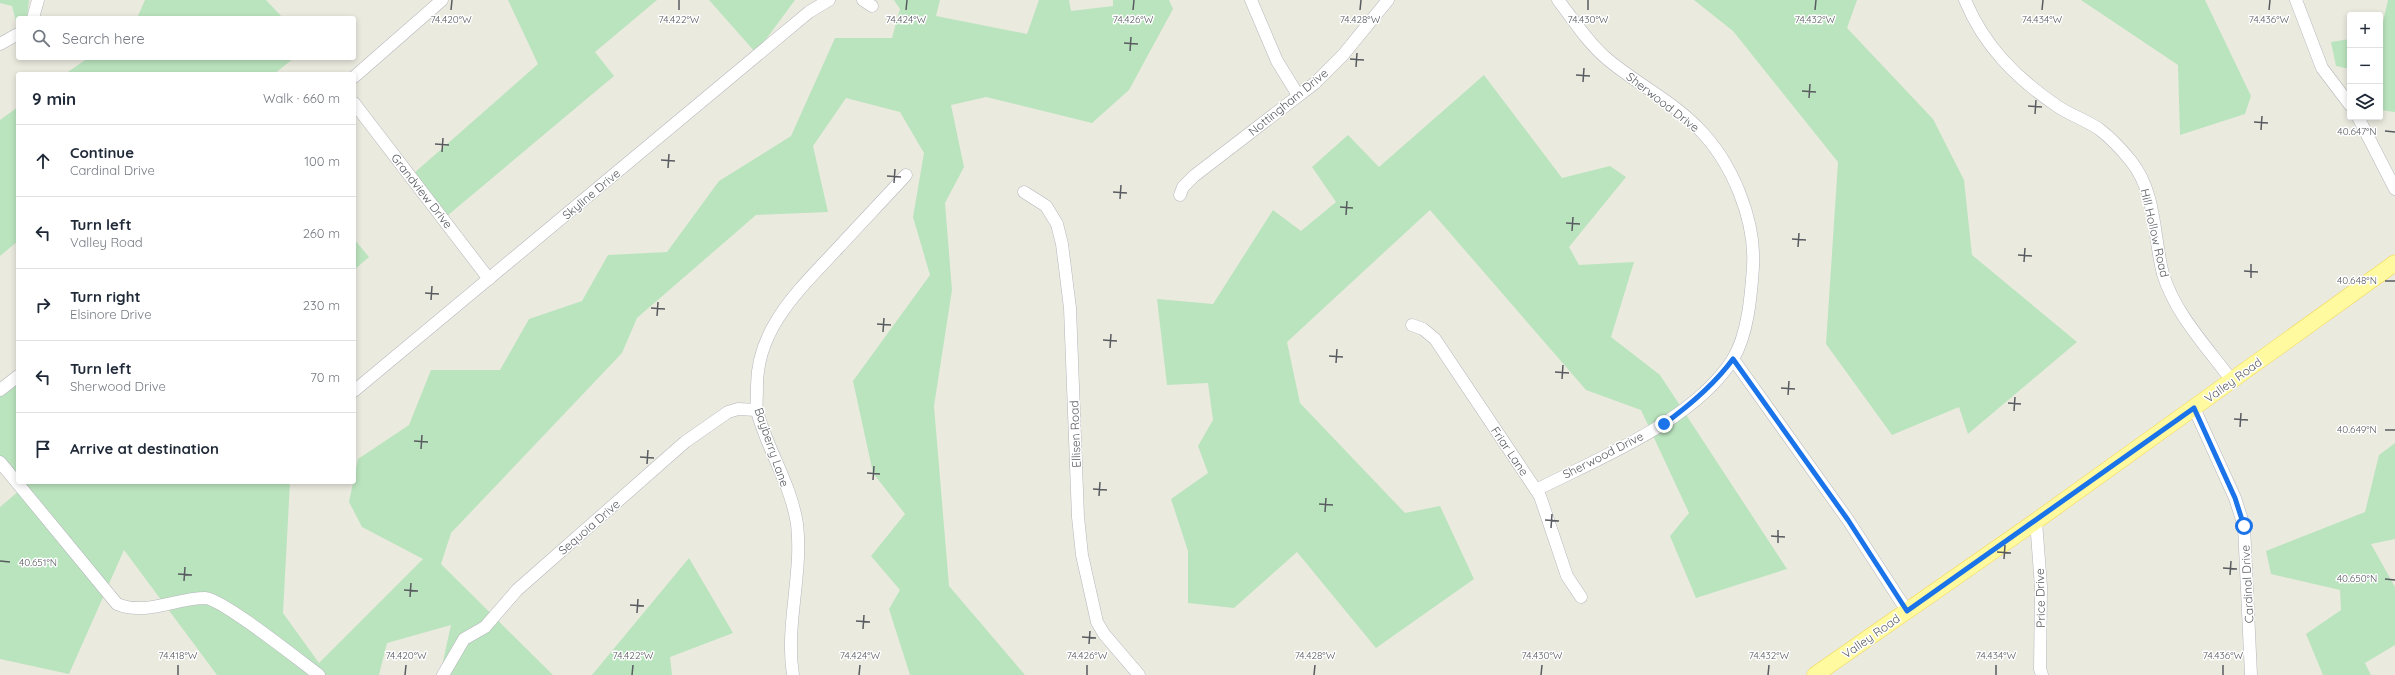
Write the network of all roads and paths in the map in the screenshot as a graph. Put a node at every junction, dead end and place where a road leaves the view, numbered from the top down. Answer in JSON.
{"nodes":[{"id":1,"x":38,"y":0,"type":"edge"},
{"id":2,"x":442,"y":0,"type":"edge"},
{"id":3,"x":829,"y":0,"type":"edge"},
{"id":4,"x":1252,"y":0,"type":"edge"},
{"id":5,"x":1388,"y":0,"type":"edge"},
{"id":6,"x":1558,"y":0,"type":"edge"},
{"id":7,"x":1965,"y":0,"type":"edge"},
{"id":8,"x":2296,"y":0,"type":"edge"},
{"id":9,"x":34,"y":16,"type":"edge"},
{"id":10,"x":356,"y":75,"type":"edge"},
{"id":11,"x":1298,"y":95,"type":"junction"},
{"id":12,"x":2347,"y":100,"type":"edge"},
{"id":13,"x":356,"y":106,"type":"edge"},
{"id":14,"x":2360,"y":120,"type":"edge"},
{"id":15,"x":906,"y":175,"type":"dead end"},
{"id":16,"x":2395,"y":189,"type":"edge"},
{"id":17,"x":1024,"y":192,"type":"dead end"},
{"id":18,"x":1180,"y":195,"type":"dead end"},
{"id":19,"x":2395,"y":263,"type":"edge"},
{"id":20,"x":489,"y":279,"type":"junction"},
{"id":21,"x":1412,"y":325,"type":"dead end"},
{"id":22,"x":1733,"y":359,"type":"junction"},
{"id":23,"x":16,"y":378,"type":"edge"},
{"id":24,"x":2232,"y":381,"type":"junction"},
{"id":25,"x":356,"y":389,"type":"edge"},
{"id":26,"x":0,"y":390,"type":"edge"},
{"id":27,"x":2194,"y":408,"type":"junction"},
{"id":28,"x":757,"y":410,"type":"junction"},
{"id":29,"x":0,"y":462,"type":"edge"},
{"id":30,"x":16,"y":481,"type":"edge"},
{"id":31,"x":18,"y":484,"type":"edge"},
{"id":32,"x":1536,"y":490,"type":"junction"},
{"id":33,"x":2036,"y":521,"type":"junction"},
{"id":34,"x":1581,"y":596,"type":"dead end"},
{"id":35,"x":1907,"y":611,"type":"junction"},
{"id":36,"x":319,"y":675,"type":"edge"},
{"id":37,"x":443,"y":675,"type":"edge"},
{"id":38,"x":793,"y":675,"type":"edge"},
{"id":39,"x":1139,"y":675,"type":"edge"},
{"id":40,"x":1815,"y":675,"type":"edge"},
{"id":41,"x":2042,"y":675,"type":"edge"},
{"id":42,"x":2251,"y":675,"type":"edge"}],
"edges":[{"from":1,"to":9,"type":"street"},
{"from":2,"to":10,"type":"street"},
{"from":3,"to":20,"type":"street","name":"Skyline Drive"},
{"from":4,"to":11,"type":"street"},
{"from":5,"to":11,"type":"street","name":"Nottingham Drive"},
{"from":6,"to":22,"type":"street","name":"Sherwood Drive"},
{"from":7,"to":24,"type":"street","name":"Hill Hollow Road"},
{"from":8,"to":12,"type":"street"},
{"from":11,"to":18,"type":"street","name":"Nottingham Drive"},
{"from":13,"to":20,"type":"street","name":"Grandview Drive"},
{"from":14,"to":16,"type":"street"},
{"from":15,"to":28,"type":"street","name":"Bayberry Lane"},
{"from":17,"to":39,"type":"street","name":"Ellisen Road"},
{"from":19,"to":24,"type":"main road","name":"Valley Road"},
{"from":20,"to":25,"type":"street","name":"Skyline Drive"},
{"from":21,"to":32,"type":"street","name":"Friar Lane"},
{"from":22,"to":32,"type":"street","name":"Sherwood Drive"},
{"from":22,"to":35,"type":"street"},
{"from":23,"to":26,"type":"street"},
{"from":24,"to":27,"type":"main road","name":"Valley Road"},
{"from":27,"to":33,"type":"main road","name":"Valley Road"},
{"from":27,"to":42,"type":"street","name":"Cardinal Drive"},
{"from":28,"to":37,"type":"street","name":"Sequoia Drive"},
{"from":28,"to":38,"type":"street","name":"Bayberry Lane"},
{"from":29,"to":30,"type":"street"},
{"from":31,"to":36,"type":"street"},
{"from":32,"to":34,"type":"street","name":"Friar Lane"},
{"from":33,"to":35,"type":"main road","name":"Valley Road"},
{"from":33,"to":41,"type":"street","name":"Price Drive"},
{"from":35,"to":40,"type":"main road","name":"Valley Road"}]}
